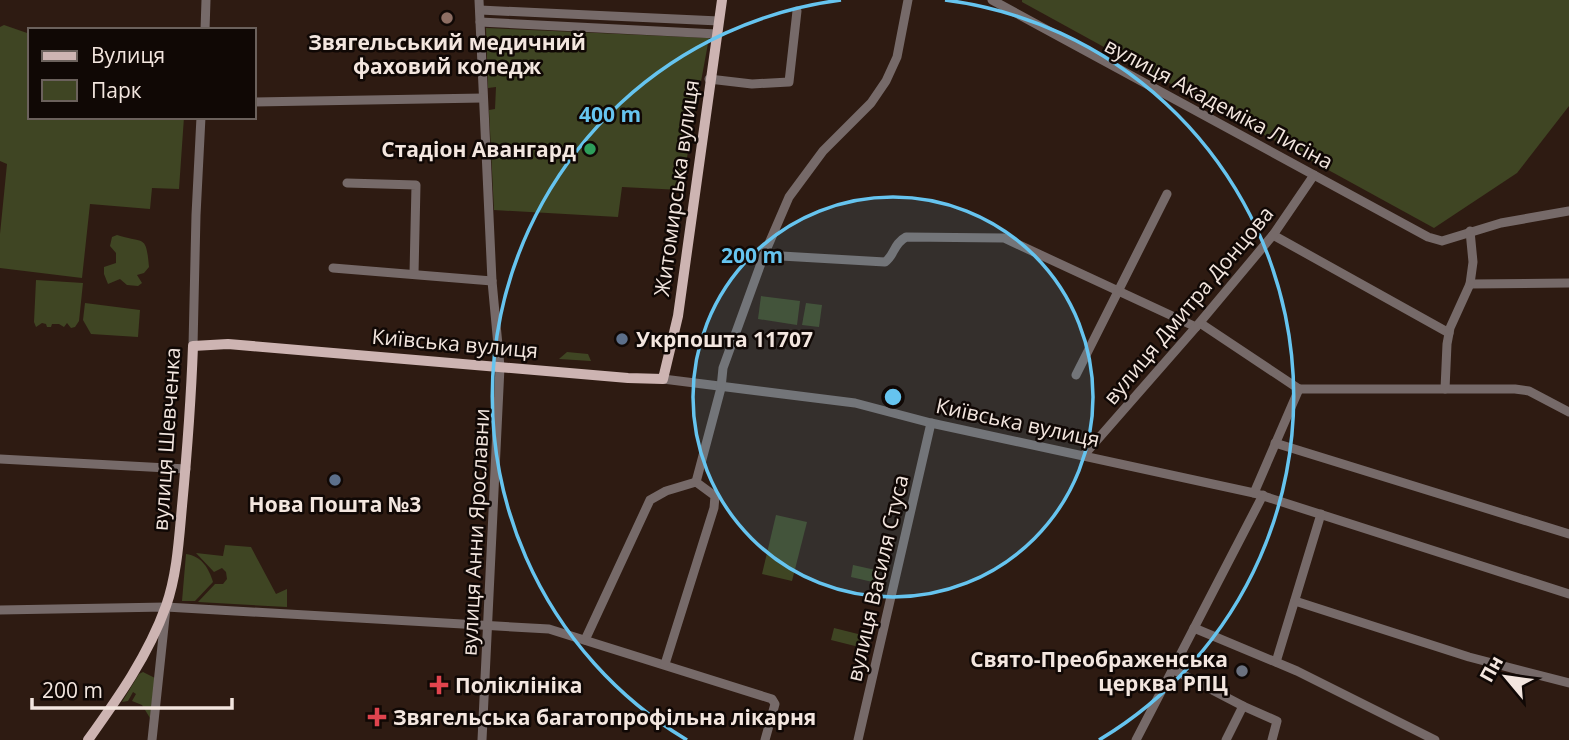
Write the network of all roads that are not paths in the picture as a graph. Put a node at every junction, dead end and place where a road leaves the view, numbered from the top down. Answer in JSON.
{"nodes":[{"id":1,"x":206,"y":0,"type":"edge"},
{"id":2,"x":722,"y":0,"type":"edge"},
{"id":3,"x":908,"y":0,"type":"edge"},
{"id":4,"x":992,"y":0,"type":"edge"},
{"id":5,"x":479,"y":5,"type":"edge"},
{"id":6,"x":797,"y":11,"type":"dead end"},
{"id":7,"x":719,"y":21,"type":"junction"},
{"id":8,"x":480,"y":22,"type":"junction"},
{"id":9,"x":205,"y":28,"type":"edge"},
{"id":10,"x":717,"y":34,"type":"junction"},
{"id":11,"x":709,"y":79,"type":"junction"},
{"id":12,"x":482,"y":98,"type":"junction"},
{"id":13,"x":256,"y":102,"type":"edge"},
{"id":14,"x":201,"y":119,"type":"edge"},
{"id":15,"x":1314,"y":175,"type":"junction"},
{"id":16,"x":346,"y":183,"type":"dead end"},
{"id":17,"x":1167,"y":194,"type":"dead end"},
{"id":18,"x":1569,"y":211,"type":"edge"},
{"id":19,"x":1470,"y":231,"type":"junction"},
{"id":20,"x":1273,"y":235,"type":"junction"},
{"id":21,"x":764,"y":255,"type":"junction"},
{"id":22,"x":333,"y":268,"type":"dead end"},
{"id":23,"x":414,"y":274,"type":"junction"},
{"id":24,"x":492,"y":281,"type":"junction"},
{"id":25,"x":1569,"y":283,"type":"edge"},
{"id":26,"x":1471,"y":284,"type":"junction"},
{"id":27,"x":1117,"y":291,"type":"junction"},
{"id":28,"x":1198,"y":325,"type":"junction"},
{"id":29,"x":1449,"y":333,"type":"junction"},
{"id":30,"x":193,"y":346,"type":"junction"},
{"id":31,"x":500,"y":367,"type":"junction"},
{"id":32,"x":1076,"y":375,"type":"dead end"},
{"id":33,"x":663,"y":379,"type":"junction"},
{"id":34,"x":721,"y":388,"type":"junction"},
{"id":35,"x":1299,"y":389,"type":"junction"},
{"id":36,"x":1445,"y":389,"type":"junction"},
{"id":37,"x":1569,"y":412,"type":"edge"},
{"id":38,"x":931,"y":424,"type":"junction"},
{"id":39,"x":1275,"y":443,"type":"junction"},
{"id":40,"x":1084,"y":455,"type":"junction"},
{"id":41,"x":0,"y":459,"type":"edge"},
{"id":42,"x":186,"y":469,"type":"junction"},
{"id":43,"x":696,"y":482,"type":"junction"},
{"id":44,"x":1259,"y":494,"type":"junction"},
{"id":45,"x":1321,"y":514,"type":"junction"},
{"id":46,"x":1569,"y":534,"type":"edge"},
{"id":47,"x":1569,"y":594,"type":"edge"},
{"id":48,"x":1295,"y":601,"type":"junction"},
{"id":49,"x":166,"y":607,"type":"junction"},
{"id":50,"x":0,"y":610,"type":"edge"},
{"id":51,"x":487,"y":625,"type":"junction"},
{"id":52,"x":1194,"y":628,"type":"junction"},
{"id":53,"x":585,"y":640,"type":"junction"},
{"id":54,"x":1276,"y":662,"type":"junction"},
{"id":55,"x":666,"y":664,"type":"junction"},
{"id":56,"x":1172,"y":669,"type":"junction"},
{"id":57,"x":1569,"y":683,"type":"edge"},
{"id":58,"x":1243,"y":706,"type":"junction"},
{"id":59,"x":154,"y":736,"type":"edge"},
{"id":60,"x":88,"y":740,"type":"edge"},
{"id":61,"x":482,"y":740,"type":"edge"},
{"id":62,"x":765,"y":740,"type":"edge"},
{"id":63,"x":858,"y":740,"type":"edge"},
{"id":64,"x":1136,"y":740,"type":"edge"},
{"id":65,"x":1226,"y":740,"type":"edge"},
{"id":66,"x":1272,"y":740,"type":"edge"},
{"id":67,"x":1435,"y":740,"type":"edge"}],
"edges":[{"from":1,"to":9,"type":"street"},
{"from":2,"to":7,"type":"main road","name":"Житомирська вулиця"},
{"from":3,"to":21,"type":"street"},
{"from":4,"to":15,"type":"street","name":"вулиця Академіка Лисіна"},
{"from":5,"to":7,"type":"street"},
{"from":5,"to":8,"type":"street","name":"вулиця Анни Ярославни"},
{"from":6,"to":11,"type":"street"},
{"from":7,"to":10,"type":"main road","name":"Житомирська вулиця"},
{"from":8,"to":10,"type":"street"},
{"from":8,"to":12,"type":"street","name":"вулиця Анни Ярославни"},
{"from":10,"to":11,"type":"main road","name":"Житомирська вулиця"},
{"from":11,"to":33,"type":"main road","name":"Житомирська вулиця"},
{"from":12,"to":13,"type":"street"},
{"from":12,"to":24,"type":"street","name":"вулиця Анни Ярославни"},
{"from":14,"to":30,"type":"street","name":"вулиця Шевченка"},
{"from":15,"to":19,"type":"street","name":"вулиця Академіка Лисіна"},
{"from":15,"to":20,"type":"street","name":"вулиця Дмитра Донцова"},
{"from":16,"to":23,"type":"street"},
{"from":17,"to":27,"type":"street"},
{"from":18,"to":19,"type":"street"},
{"from":19,"to":26,"type":"street"},
{"from":20,"to":28,"type":"street","name":"вулиця Дмитра Донцова"},
{"from":20,"to":29,"type":"street"},
{"from":21,"to":27,"type":"street"},
{"from":21,"to":34,"type":"street"},
{"from":22,"to":23,"type":"street"},
{"from":23,"to":24,"type":"street"},
{"from":24,"to":31,"type":"street","name":"вулиця Анни Ярославни"},
{"from":25,"to":26,"type":"street"},
{"from":26,"to":29,"type":"street"},
{"from":27,"to":28,"type":"street"},
{"from":27,"to":32,"type":"street"},
{"from":28,"to":35,"type":"street"},
{"from":28,"to":40,"type":"street","name":"вулиця Дмитра Донцова"},
{"from":29,"to":36,"type":"street"},
{"from":30,"to":31,"type":"main road","name":"Київська вулиця"},
{"from":30,"to":42,"type":"main road","name":"вулиця Шевченка"},
{"from":31,"to":33,"type":"main road","name":"Київська вулиця"},
{"from":31,"to":51,"type":"street","name":"вулиця Анни Ярославни"},
{"from":33,"to":34,"type":"street","name":"Київська вулиця"},
{"from":34,"to":38,"type":"street","name":"Київська вулиця"},
{"from":34,"to":43,"type":"street"},
{"from":35,"to":36,"type":"street"},
{"from":35,"to":39,"type":"street"},
{"from":36,"to":37,"type":"street"},
{"from":38,"to":40,"type":"street","name":"Київська вулиця"},
{"from":38,"to":63,"type":"street","name":"вулиця Василя Стуса"},
{"from":39,"to":44,"type":"street"},
{"from":39,"to":46,"type":"street"},
{"from":40,"to":44,"type":"street","name":"Київська вулиця"},
{"from":41,"to":42,"type":"street"},
{"from":42,"to":49,"type":"main road","name":"вулиця Шевченка"},
{"from":43,"to":53,"type":"street"},
{"from":43,"to":55,"type":"street"},
{"from":44,"to":45,"type":"street","name":"Київська вулиця"},
{"from":44,"to":52,"type":"street"},
{"from":45,"to":47,"type":"street","name":"Київська вулиця"},
{"from":45,"to":48,"type":"street"},
{"from":48,"to":54,"type":"street"},
{"from":48,"to":57,"type":"street"},
{"from":49,"to":50,"type":"street"},
{"from":49,"to":51,"type":"street"},
{"from":49,"to":59,"type":"street"},
{"from":49,"to":60,"type":"main road","name":"вулиця Шевченка"},
{"from":51,"to":53,"type":"street"},
{"from":51,"to":61,"type":"street","name":"вулиця Анни Ярославни"},
{"from":52,"to":54,"type":"street"},
{"from":52,"to":56,"type":"street"},
{"from":53,"to":55,"type":"street"},
{"from":54,"to":67,"type":"street"},
{"from":55,"to":62,"type":"street"},
{"from":56,"to":58,"type":"street"},
{"from":56,"to":64,"type":"street"},
{"from":58,"to":65,"type":"street"},
{"from":58,"to":66,"type":"street"}]}
